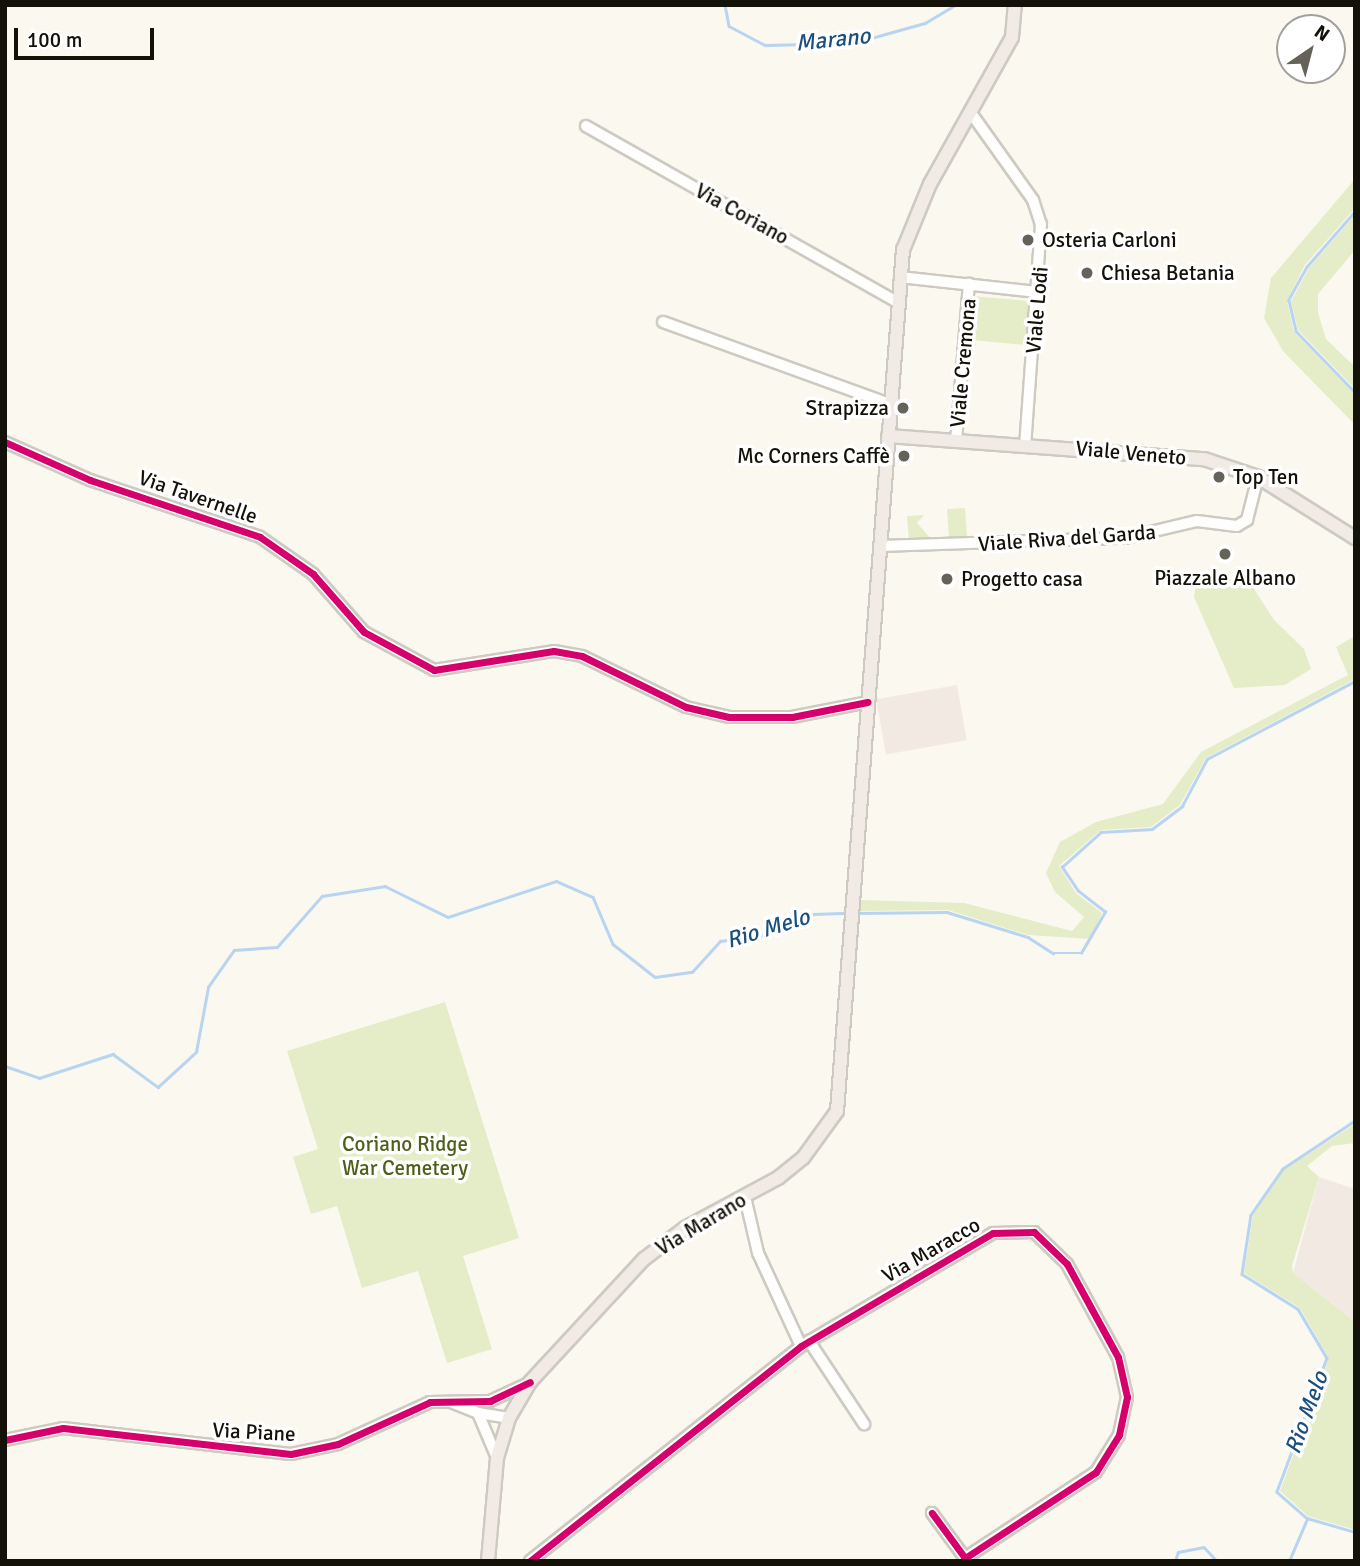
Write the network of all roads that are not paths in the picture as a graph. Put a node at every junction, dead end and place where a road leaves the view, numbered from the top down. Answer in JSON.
{"nodes":[{"id":1,"x":1015,"y":5,"type":"edge"},
{"id":2,"x":971,"y":113,"type":"junction"},
{"id":3,"x":586,"y":126,"type":"dead end"},
{"id":4,"x":900,"y":276,"type":"junction"},
{"id":5,"x":970,"y":284,"type":"junction"},
{"id":6,"x":1039,"y":292,"type":"junction"},
{"id":7,"x":897,"y":302,"type":"junction"},
{"id":8,"x":663,"y":322,"type":"dead end"},
{"id":9,"x":890,"y":404,"type":"junction"},
{"id":10,"x":888,"y":436,"type":"junction"},
{"id":11,"x":956,"y":441,"type":"junction"},
{"id":12,"x":5,"y":442,"type":"edge"},
{"id":13,"x":1025,"y":445,"type":"junction"},
{"id":14,"x":1258,"y":477,"type":"junction"},
{"id":15,"x":1355,"y":538,"type":"edge"},
{"id":16,"x":880,"y":546,"type":"junction"},
{"id":17,"x":869,"y":702,"type":"junction"},
{"id":18,"x":745,"y":1197,"type":"junction"},
{"id":19,"x":805,"y":1344,"type":"junction"},
{"id":20,"x":530,"y":1382,"type":"junction"},
{"id":21,"x":444,"y":1400,"type":"junction"},
{"id":22,"x":483,"y":1401,"type":"junction"},
{"id":23,"x":478,"y":1413,"type":"junction"},
{"id":24,"x":509,"y":1418,"type":"junction"},
{"id":25,"x":864,"y":1424,"type":"dead end"},
{"id":26,"x":5,"y":1440,"type":"edge"},
{"id":27,"x":497,"y":1458,"type":"junction"},
{"id":28,"x":932,"y":1513,"type":"dead end"},
{"id":29,"x":488,"y":1561,"type":"edge"},
{"id":30,"x":530,"y":1561,"type":"edge"}],
"edges":[{"from":1,"to":2,"type":"main road","name":"Via Marano"},
{"from":2,"to":4,"type":"main road","name":"Via Marano"},
{"from":2,"to":6,"type":"street","name":"Viale Lodi"},
{"from":3,"to":7,"type":"street","name":"Via Coriano"},
{"from":4,"to":5,"type":"street"},
{"from":4,"to":7,"type":"main road","name":"Via Marano"},
{"from":5,"to":6,"type":"street"},
{"from":5,"to":11,"type":"street","name":"Viale Cremona"},
{"from":6,"to":13,"type":"street","name":"Viale Lodi"},
{"from":7,"to":9,"type":"main road","name":"Via Marano"},
{"from":8,"to":9,"type":"street"},
{"from":9,"to":10,"type":"main road","name":"Via Marano"},
{"from":10,"to":11,"type":"main road","name":"Viale Veneto"},
{"from":10,"to":16,"type":"main road","name":"Via Marano"},
{"from":11,"to":13,"type":"main road","name":"Viale Veneto"},
{"from":12,"to":17,"type":"street","name":"Via Tavernelle"},
{"from":13,"to":14,"type":"main road","name":"Viale Veneto"},
{"from":14,"to":15,"type":"main road","name":"Viale Veneto"},
{"from":14,"to":16,"type":"street","name":"Viale Riva del Garda"},
{"from":16,"to":17,"type":"main road","name":"Via Marano"},
{"from":17,"to":18,"type":"main road","name":"Via Marano"},
{"from":18,"to":19,"type":"street"},
{"from":18,"to":20,"type":"main road","name":"Via Marano"},
{"from":19,"to":25,"type":"street"},
{"from":19,"to":28,"type":"street","name":"Via Maracco"},
{"from":19,"to":30,"type":"street","name":"Via Maracco"},
{"from":20,"to":22,"type":"street","name":"Via Piane"},
{"from":20,"to":24,"type":"main road","name":"Via Marano"},
{"from":21,"to":22,"type":"street","name":"Via Piane"},
{"from":21,"to":23,"type":"street"},
{"from":21,"to":26,"type":"street","name":"Via Piane"},
{"from":22,"to":24,"type":"street"},
{"from":23,"to":24,"type":"street"},
{"from":23,"to":27,"type":"street"},
{"from":24,"to":27,"type":"main road","name":"Via Marano"},
{"from":27,"to":29,"type":"main road","name":"Via Marano"}]}
